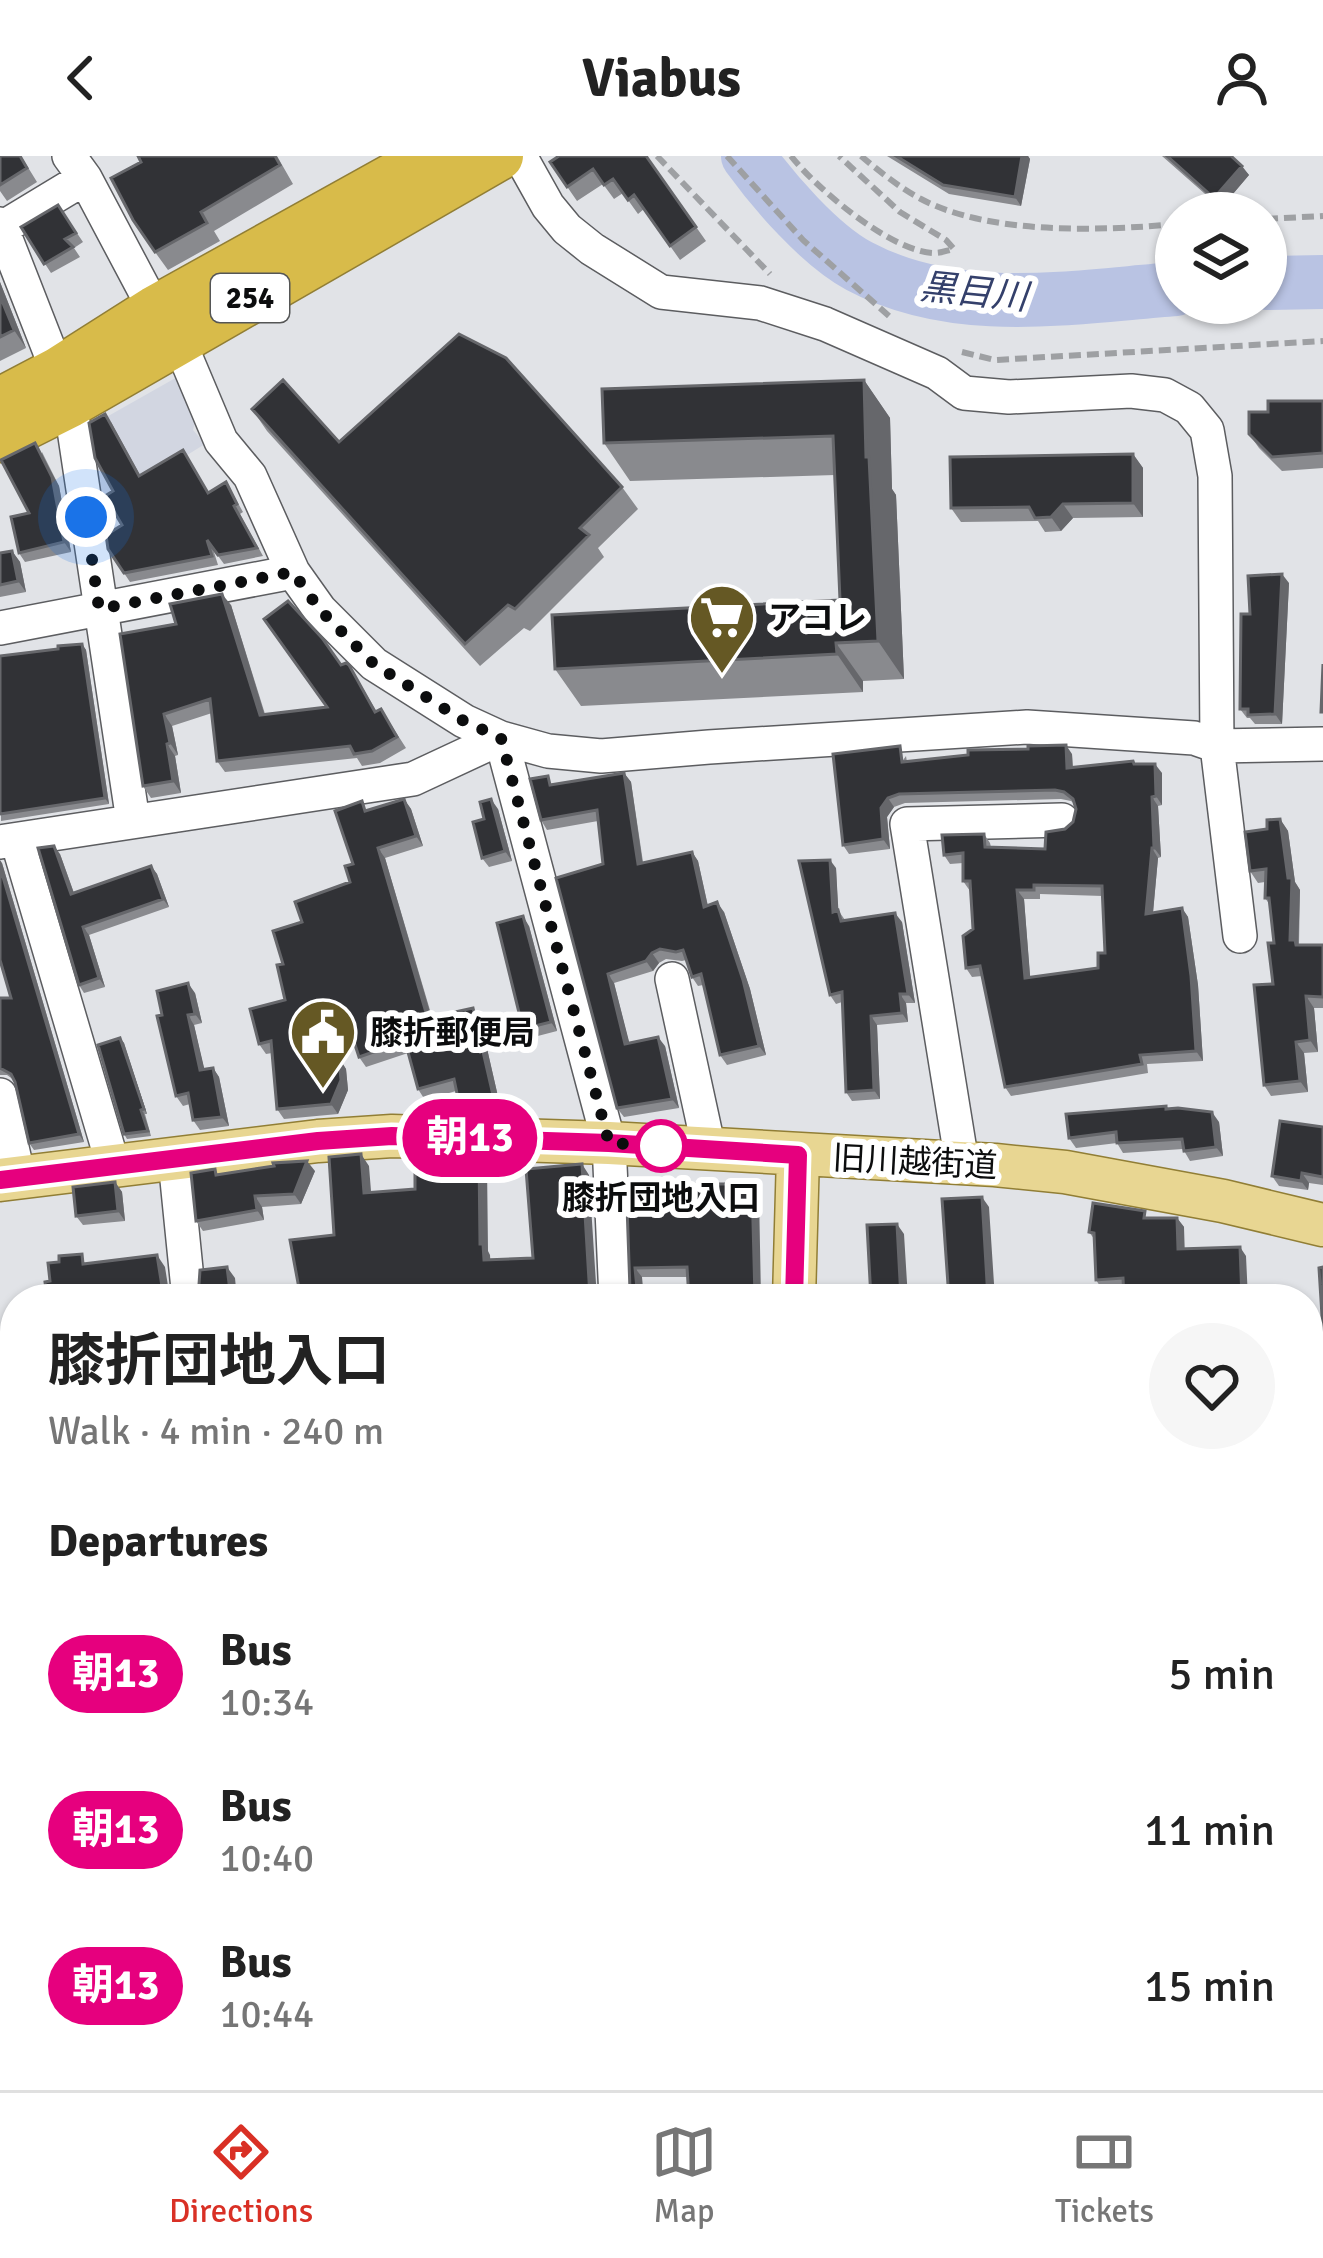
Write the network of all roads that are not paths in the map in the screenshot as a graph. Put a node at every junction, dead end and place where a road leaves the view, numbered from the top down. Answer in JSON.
{"nodes":[{"id":1,"x":432,"y":156,"type":"edge"},
{"id":2,"x":500,"y":156,"type":"edge"},
{"id":3,"x":520,"y":156,"type":"edge"},
{"id":4,"x":77,"y":167,"type":"edge"},
{"id":5,"x":1,"y":226,"type":"edge"},
{"id":6,"x":167,"y":324,"type":"junction"},
{"id":7,"x":65,"y":387,"type":"junction"},
{"id":8,"x":0,"y":402,"type":"edge"},
{"id":9,"x":0,"y":438,"type":"edge"},
{"id":10,"x":293,"y":572,"type":"junction"},
{"id":11,"x":99,"y":609,"type":"junction"},
{"id":12,"x":0,"y":628,"type":"edge"},
{"id":13,"x":501,"y":738,"type":"junction"},
{"id":14,"x":1323,"y":744,"type":"edge"},
{"id":15,"x":1217,"y":746,"type":"junction"},
{"id":16,"x":1062,"y":820,"type":"dead end"},
{"id":17,"x":133,"y":821,"type":"junction"},
{"id":18,"x":8,"y":841,"type":"edge"},
{"id":19,"x":1240,"y":936,"type":"dead end"},
{"id":20,"x":672,"y":979,"type":"dead end"},
{"id":21,"x":0,"y":1095,"type":"edge"},
{"id":22,"x":609,"y":1143,"type":"junction"},
{"id":23,"x":709,"y":1149,"type":"junction"},
{"id":24,"x":798,"y":1155,"type":"junction"},
{"id":25,"x":175,"y":1160,"type":"junction"},
{"id":26,"x":962,"y":1163,"type":"junction"},
{"id":27,"x":114,"y":1168,"type":"junction"},
{"id":28,"x":9,"y":1179,"type":"edge"},
{"id":29,"x":1323,"y":1225,"type":"edge"},
{"id":30,"x":187,"y":1284,"type":"edge"},
{"id":31,"x":615,"y":1284,"type":"edge"},
{"id":32,"x":794,"y":1284,"type":"edge"}],
"edges":[{"from":1,"to":6,"type":"highway","number":"254"},
{"from":2,"to":6,"type":"highway","number":"254"},
{"from":3,"to":15,"type":"street"},
{"from":4,"to":5,"type":"street"},
{"from":4,"to":6,"type":"street"},
{"from":5,"to":7,"type":"street"},
{"from":6,"to":7,"type":"highway","number":"254"},
{"from":6,"to":10,"type":"street"},
{"from":7,"to":8,"type":"highway","number":"254"},
{"from":7,"to":9,"type":"highway","number":"254"},
{"from":7,"to":11,"type":"street"},
{"from":10,"to":11,"type":"street"},
{"from":10,"to":13,"type":"street"},
{"from":11,"to":12,"type":"street"},
{"from":11,"to":17,"type":"street"},
{"from":13,"to":15,"type":"street"},
{"from":13,"to":17,"type":"street"},
{"from":13,"to":22,"type":"street"},
{"from":14,"to":15,"type":"street"},
{"from":15,"to":19,"type":"street"},
{"from":16,"to":26,"type":"street"},
{"from":17,"to":18,"type":"street"},
{"from":18,"to":27,"type":"street"},
{"from":20,"to":23,"type":"street"},
{"from":21,"to":28,"type":"street"},
{"from":22,"to":23,"type":"main road","name":"旧川越街道"},
{"from":22,"to":25,"type":"main road","name":"旧川越街道"},
{"from":22,"to":31,"type":"street"},
{"from":23,"to":24,"type":"main road","name":"旧川越街道"},
{"from":24,"to":26,"type":"main road","name":"旧川越街道"},
{"from":24,"to":32,"type":"main road"},
{"from":25,"to":27,"type":"main road","name":"旧川越街道"},
{"from":25,"to":30,"type":"street"},
{"from":26,"to":29,"type":"main road","name":"旧川越街道"},
{"from":27,"to":28,"type":"main road","name":"旧川越街道"}]}
